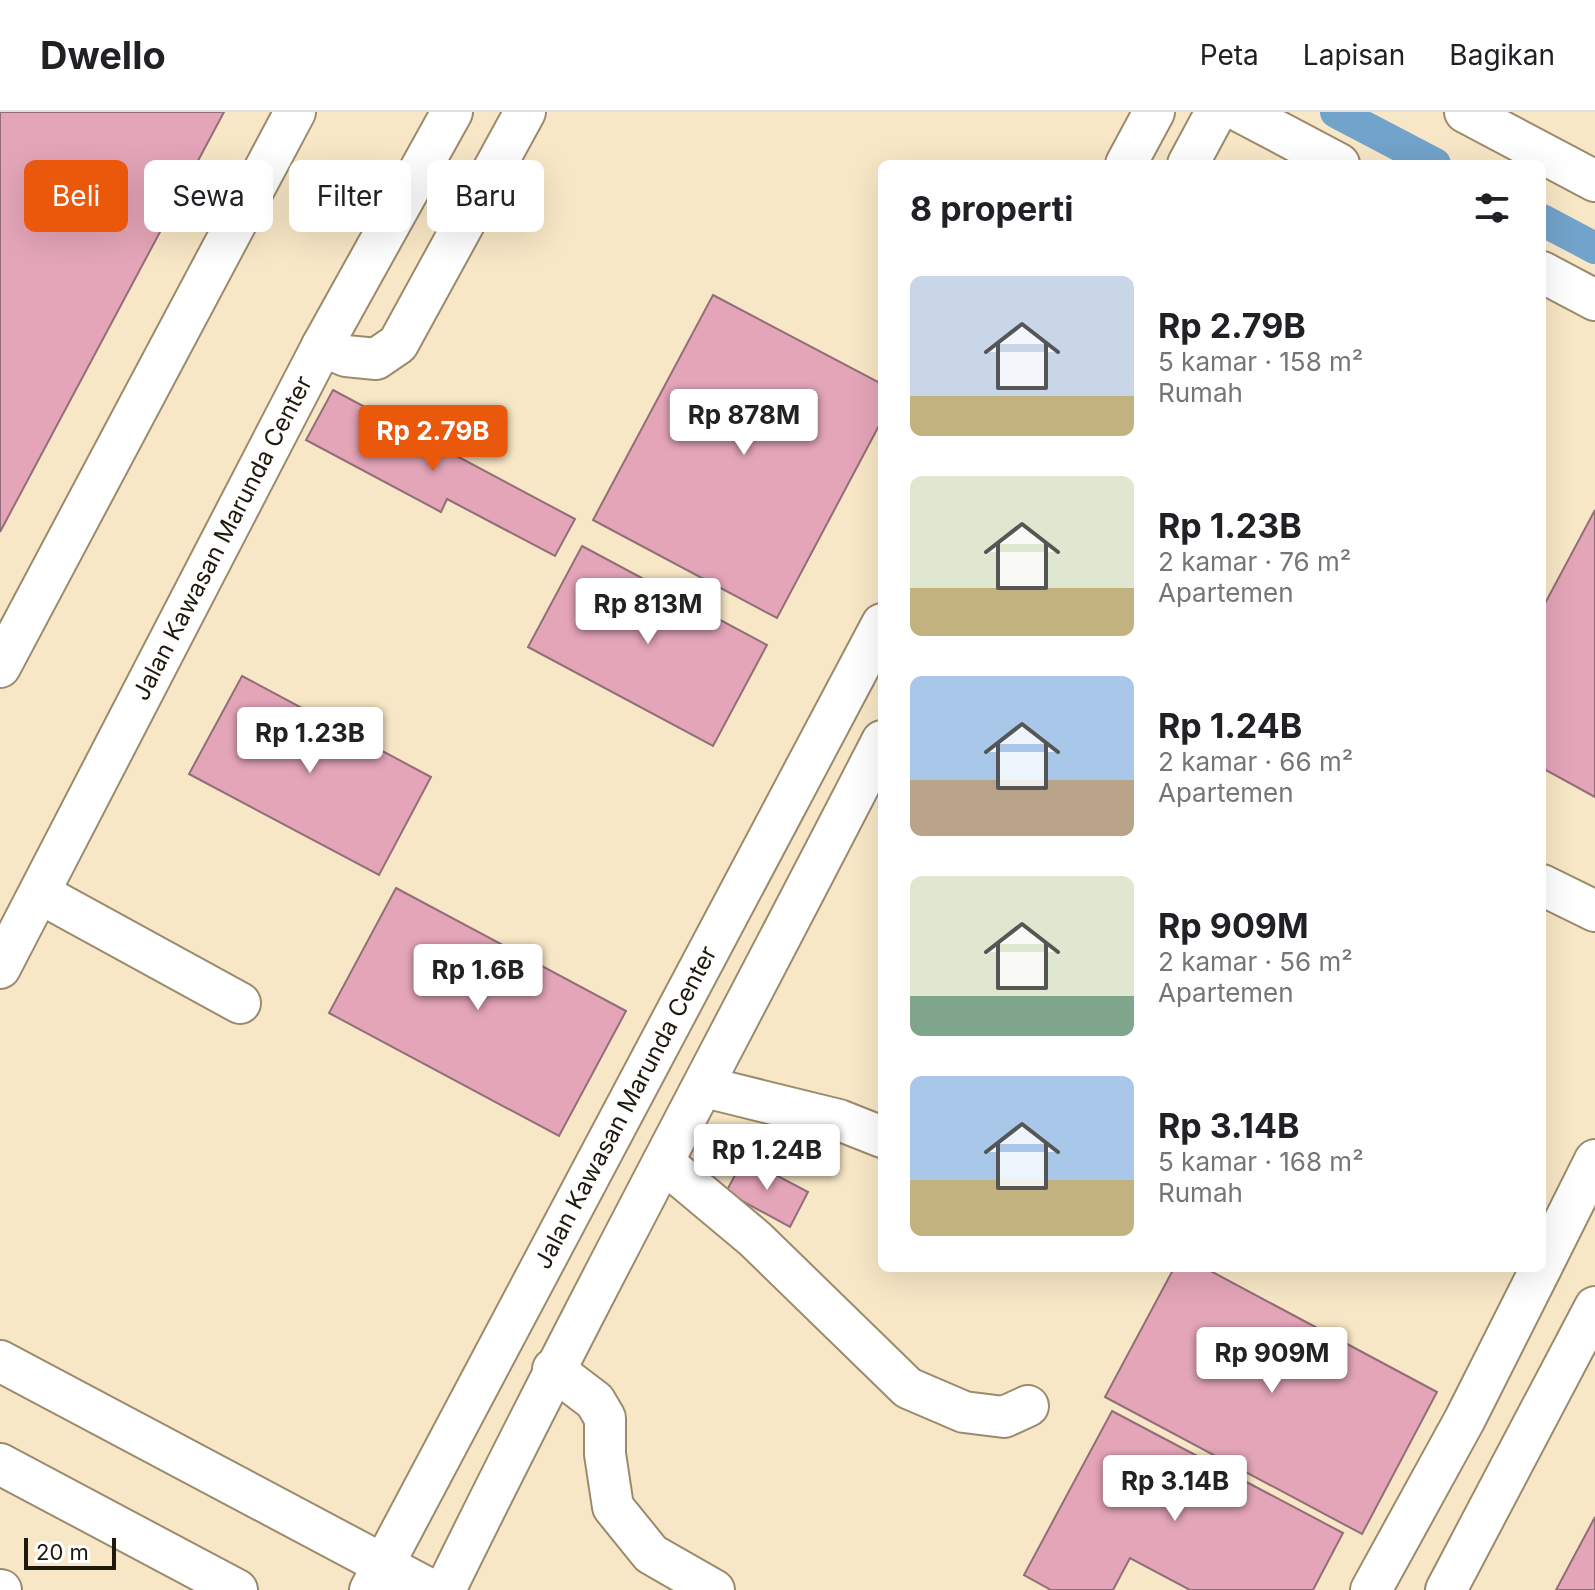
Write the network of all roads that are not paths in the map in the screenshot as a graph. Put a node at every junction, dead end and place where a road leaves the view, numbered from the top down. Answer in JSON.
{"nodes":[{"id":1,"x":295,"y":112,"type":"edge"},
{"id":2,"x":452,"y":112,"type":"edge"},
{"id":3,"x":525,"y":112,"type":"edge"},
{"id":4,"x":1154,"y":112,"type":"edge"},
{"id":5,"x":1216,"y":112,"type":"edge"},
{"id":6,"x":1241,"y":112,"type":"edge"},
{"id":7,"x":1465,"y":112,"type":"edge"},
{"id":8,"x":1128,"y":160,"type":"edge"},
{"id":9,"x":1190,"y":160,"type":"edge"},
{"id":10,"x":1331,"y":160,"type":"edge"},
{"id":11,"x":1595,"y":181,"type":"edge"},
{"id":12,"x":1546,"y":274,"type":"edge"},
{"id":13,"x":1595,"y":300,"type":"edge"},
{"id":14,"x":322,"y":346,"type":"junction"},
{"id":15,"x":878,"y":632,"type":"edge"},
{"id":16,"x":0,"y":667,"type":"edge"},
{"id":17,"x":878,"y":749,"type":"edge"},
{"id":18,"x":1546,"y":887,"type":"edge"},
{"id":19,"x":41,"y":894,"type":"junction"},
{"id":20,"x":1595,"y":911,"type":"edge"},
{"id":21,"x":0,"y":968,"type":"edge"},
{"id":22,"x":240,"y":1003,"type":"dead end"},
{"id":23,"x":705,"y":1087,"type":"junction"},
{"id":24,"x":878,"y":1135,"type":"edge"},
{"id":25,"x":1595,"y":1160,"type":"edge"},
{"id":26,"x":663,"y":1162,"type":"junction"},
{"id":27,"x":1546,"y":1257,"type":"edge"},
{"id":28,"x":1538,"y":1272,"type":"edge"},
{"id":29,"x":1595,"y":1307,"type":"edge"},
{"id":30,"x":0,"y":1361,"type":"edge"},
{"id":31,"x":553,"y":1369,"type":"junction"},
{"id":32,"x":1028,"y":1406,"type":"dead end"},
{"id":33,"x":1465,"y":1419,"type":"junction"},
{"id":34,"x":1521,"y":1447,"type":"junction"},
{"id":35,"x":0,"y":1464,"type":"edge"},
{"id":36,"x":376,"y":1578,"type":"edge"},
{"id":37,"x":193,"y":1579,"type":"edge"},
{"id":38,"x":237,"y":1590,"type":"edge"},
{"id":39,"x":431,"y":1590,"type":"edge"},
{"id":40,"x":445,"y":1590,"type":"edge"},
{"id":41,"x":714,"y":1590,"type":"edge"},
{"id":42,"x":1371,"y":1590,"type":"edge"},
{"id":43,"x":1446,"y":1590,"type":"edge"}],
"edges":[{"from":1,"to":16,"type":"lane"},
{"from":2,"to":14,"type":"lane","name":"Jalan Kawasan Marunda Center"},
{"from":3,"to":14,"type":"lane"},
{"from":4,"to":8,"type":"lane"},
{"from":5,"to":9,"type":"lane"},
{"from":6,"to":10,"type":"lane"},
{"from":7,"to":11,"type":"lane"},
{"from":12,"to":13,"type":"lane"},
{"from":14,"to":19,"type":"lane","name":"Jalan Kawasan Marunda Center"},
{"from":15,"to":36,"type":"lane","name":"Jalan Kawasan Marunda Center"},
{"from":17,"to":23,"type":"lane"},
{"from":18,"to":20,"type":"lane"},
{"from":19,"to":21,"type":"lane","name":"Jalan Kawasan Marunda Center"},
{"from":19,"to":22,"type":"lane"},
{"from":23,"to":24,"type":"lane"},
{"from":23,"to":26,"type":"lane"},
{"from":25,"to":27,"type":"lane"},
{"from":26,"to":31,"type":"lane"},
{"from":26,"to":32,"type":"lane"},
{"from":28,"to":33,"type":"lane"},
{"from":29,"to":34,"type":"lane"},
{"from":30,"to":36,"type":"lane"},
{"from":31,"to":40,"type":"lane"},
{"from":31,"to":41,"type":"lane"},
{"from":33,"to":34,"type":"lane"},
{"from":33,"to":42,"type":"lane"},
{"from":34,"to":43,"type":"lane"},
{"from":35,"to":37,"type":"lane"},
{"from":36,"to":39,"type":"lane"},
{"from":37,"to":38,"type":"lane"}]}
